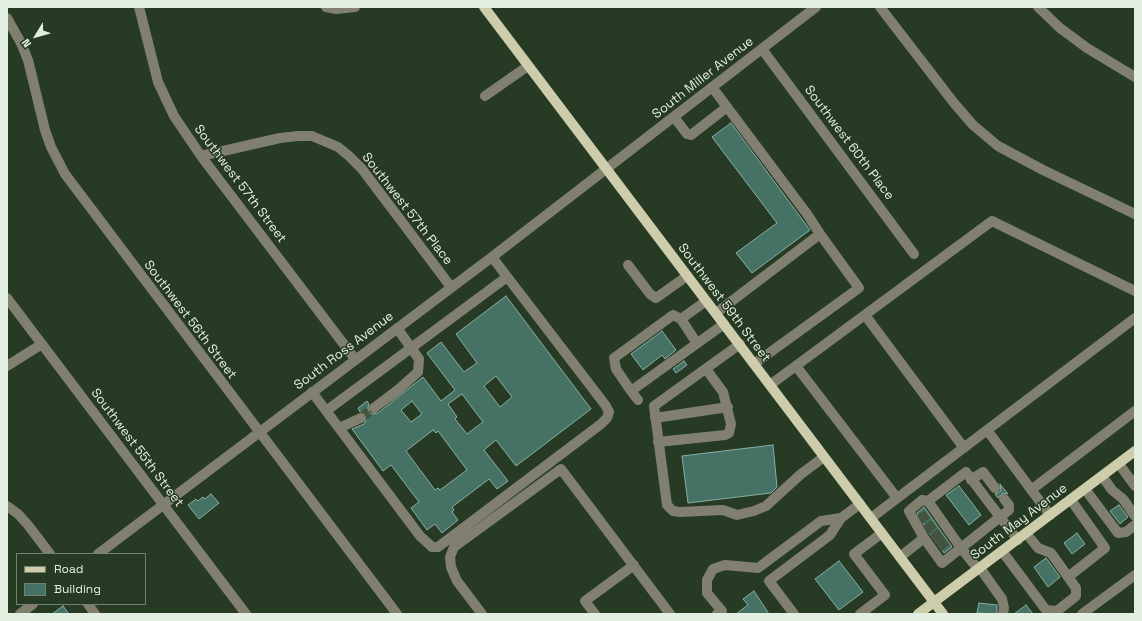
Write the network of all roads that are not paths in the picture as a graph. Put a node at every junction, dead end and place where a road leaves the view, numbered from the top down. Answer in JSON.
{"nodes":[{"id":1,"x":139,"y":7,"type":"edge"},
{"id":2,"x":326,"y":7,"type":"edge"},
{"id":3,"x":355,"y":7,"type":"edge"},
{"id":4,"x":484,"y":7,"type":"edge"},
{"id":5,"x":816,"y":7,"type":"edge"},
{"id":6,"x":880,"y":7,"type":"edge"},
{"id":7,"x":1038,"y":7,"type":"edge"},
{"id":8,"x":7,"y":18,"type":"edge"},
{"id":9,"x":762,"y":49,"type":"junction"},
{"id":10,"x":528,"y":66,"type":"junction"},
{"id":11,"x":1135,"y":77,"type":"edge"},
{"id":12,"x":712,"y":87,"type":"junction"},
{"id":13,"x":485,"y":96,"type":"dead end"},
{"id":14,"x":727,"y":107,"type":"junction"},
{"id":15,"x":674,"y":117,"type":"junction"},
{"id":16,"x":201,"y":156,"type":"junction"},
{"id":17,"x":606,"y":169,"type":"junction"},
{"id":18,"x":1135,"y":214,"type":"edge"},
{"id":19,"x":820,"y":234,"type":"junction"},
{"id":20,"x":914,"y":254,"type":"dead end"},
{"id":21,"x":492,"y":257,"type":"junction"},
{"id":22,"x":628,"y":265,"type":"dead end"},
{"id":23,"x":687,"y":276,"type":"junction"},
{"id":24,"x":507,"y":277,"type":"junction"},
{"id":25,"x":451,"y":287,"type":"junction"},
{"id":26,"x":1135,"y":291,"type":"edge"},
{"id":27,"x":7,"y":298,"type":"edge"},
{"id":28,"x":706,"y":301,"type":"junction"},
{"id":29,"x":716,"y":313,"type":"junction"},
{"id":30,"x":865,"y":315,"type":"junction"},
{"id":31,"x":1135,"y":318,"type":"edge"},
{"id":32,"x":681,"y":319,"type":"junction"},
{"id":33,"x":724,"y":324,"type":"junction"},
{"id":34,"x":397,"y":328,"type":"junction"},
{"id":35,"x":696,"y":342,"type":"junction"},
{"id":36,"x":42,"y":344,"type":"junction"},
{"id":37,"x":740,"y":344,"type":"junction"},
{"id":38,"x":412,"y":349,"type":"junction"},
{"id":39,"x":355,"y":359,"type":"junction"},
{"id":40,"x":754,"y":364,"type":"junction"},
{"id":41,"x":7,"y":366,"type":"edge"},
{"id":42,"x":796,"y":366,"type":"junction"},
{"id":43,"x":706,"y":369,"type":"junction"},
{"id":44,"x":770,"y":385,"type":"junction"},
{"id":45,"x":631,"y":391,"type":"junction"},
{"id":46,"x":312,"y":392,"type":"junction"},
{"id":47,"x":638,"y":400,"type":"dead end"},
{"id":48,"x":728,"y":407,"type":"junction"},
{"id":49,"x":374,"y":408,"type":"tunnel mouth"},
{"id":50,"x":326,"y":411,"type":"junction"},
{"id":51,"x":1135,"y":411,"type":"edge"},
{"id":52,"x":361,"y":418,"type":"tunnel mouth"},
{"id":53,"x":655,"y":418,"type":"junction"},
{"id":54,"x":339,"y":428,"type":"junction"},
{"id":55,"x":987,"y":430,"type":"junction"},
{"id":56,"x":259,"y":432,"type":"junction"},
{"id":57,"x":658,"y":442,"type":"junction"},
{"id":58,"x":964,"y":448,"type":"junction"},
{"id":59,"x":1135,"y":451,"type":"edge"},
{"id":60,"x":824,"y":457,"type":"junction"},
{"id":61,"x":1118,"y":464,"type":"junction"},
{"id":62,"x":1102,"y":476,"type":"junction"},
{"id":63,"x":971,"y":480,"type":"junction"},
{"id":64,"x":1135,"y":486,"type":"edge"},
{"id":65,"x":995,"y":488,"type":"dead end"},
{"id":66,"x":1085,"y":489,"type":"junction"},
{"id":67,"x":1032,"y":490,"type":"junction"},
{"id":68,"x":897,"y":498,"type":"junction"},
{"id":69,"x":1004,"y":500,"type":"dead end"},
{"id":70,"x":1071,"y":500,"type":"junction"},
{"id":71,"x":928,"y":501,"type":"junction"},
{"id":72,"x":163,"y":504,"type":"junction"},
{"id":73,"x":860,"y":504,"type":"junction"},
{"id":74,"x":7,"y":506,"type":"edge"},
{"id":75,"x":1050,"y":515,"type":"junction"},
{"id":76,"x":1135,"y":516,"type":"edge"},
{"id":77,"x":1000,"y":517,"type":"junction"},
{"id":78,"x":841,"y":518,"type":"junction"},
{"id":79,"x":871,"y":518,"type":"junction"},
{"id":80,"x":1135,"y":525,"type":"edge"},
{"id":81,"x":882,"y":533,"type":"junction"},
{"id":82,"x":1022,"y":537,"type":"junction"},
{"id":83,"x":929,"y":540,"type":"junction"},
{"id":84,"x":961,"y":548,"type":"junction"},
{"id":85,"x":1002,"y":551,"type":"junction"},
{"id":86,"x":49,"y":553,"type":"edge"},
{"id":87,"x":99,"y":553,"type":"edge"},
{"id":88,"x":900,"y":557,"type":"junction"},
{"id":89,"x":634,"y":565,"type":"junction"},
{"id":90,"x":758,"y":568,"type":"junction"},
{"id":91,"x":979,"y":569,"type":"junction"},
{"id":92,"x":1135,"y":575,"type":"edge"},
{"id":93,"x":1068,"y":577,"type":"junction"},
{"id":94,"x":769,"y":580,"type":"junction"},
{"id":95,"x":934,"y":602,"type":"junction"},
{"id":96,"x":32,"y":605,"type":"edge"},
{"id":97,"x":89,"y":605,"type":"edge"},
{"id":98,"x":721,"y":613,"type":"edge"},
{"id":99,"x":20,"y":614,"type":"edge"},
{"id":100,"x":95,"y":614,"type":"edge"},
{"id":101,"x":246,"y":614,"type":"edge"},
{"id":102,"x":397,"y":614,"type":"edge"},
{"id":103,"x":482,"y":614,"type":"edge"},
{"id":104,"x":595,"y":614,"type":"edge"},
{"id":105,"x":670,"y":614,"type":"edge"},
{"id":106,"x":794,"y":614,"type":"edge"},
{"id":107,"x":860,"y":614,"type":"edge"},
{"id":108,"x":918,"y":614,"type":"edge"},
{"id":109,"x":943,"y":614,"type":"edge"},
{"id":110,"x":1003,"y":614,"type":"edge"},
{"id":111,"x":1082,"y":614,"type":"edge"}],
"edges":[{"from":1,"to":16,"type":"street","name":"Southwest 57th Street"},
{"from":2,"to":3,"type":"street"},
{"from":4,"to":10,"type":"main road","name":"Southwest 59th Street"},
{"from":5,"to":9,"type":"street","name":"South Miller Avenue"},
{"from":6,"to":18,"type":"street"},
{"from":7,"to":11,"type":"street"},
{"from":8,"to":56,"type":"street","name":"Southwest 56th Street"},
{"from":9,"to":12,"type":"street","name":"South Miller Avenue"},
{"from":9,"to":20,"type":"street","name":"Southwest 60th Place"},
{"from":10,"to":13,"type":"street"},
{"from":10,"to":17,"type":"main road","name":"Southwest 59th Street"},
{"from":12,"to":14,"type":"street"},
{"from":12,"to":15,"type":"street","name":"South Miller Avenue"},
{"from":14,"to":15,"type":"street"},
{"from":14,"to":19,"type":"street"},
{"from":15,"to":17,"type":"street","name":"South Miller Avenue"},
{"from":16,"to":25,"type":"street","name":"Southwest 57th Place"},
{"from":16,"to":39,"type":"street","name":"Southwest 57th Street"},
{"from":17,"to":21,"type":"street","name":"South Ross Avenue"},
{"from":17,"to":23,"type":"main road","name":"Southwest 59th Street"},
{"from":19,"to":29,"type":"street"},
{"from":19,"to":40,"type":"street"},
{"from":21,"to":24,"type":"street"},
{"from":21,"to":25,"type":"street","name":"South Ross Avenue"},
{"from":22,"to":23,"type":"street"},
{"from":23,"to":28,"type":"main road","name":"Southwest 59th Street"},
{"from":24,"to":38,"type":"street"},
{"from":24,"to":54,"type":"street"},
{"from":25,"to":34,"type":"street","name":"South Ross Avenue"},
{"from":26,"to":30,"type":"street"},
{"from":27,"to":36,"type":"street","name":"Southwest 55th Street"},
{"from":28,"to":29,"type":"main road","name":"Southwest 59th Street"},
{"from":28,"to":32,"type":"street"},
{"from":29,"to":33,"type":"main road","name":"Southwest 59th Street"},
{"from":30,"to":42,"type":"street"},
{"from":30,"to":58,"type":"street"},
{"from":31,"to":55,"type":"street"},
{"from":32,"to":35,"type":"street"},
{"from":32,"to":45,"type":"street"},
{"from":33,"to":35,"type":"street"},
{"from":33,"to":37,"type":"main road","name":"Southwest 59th Street"},
{"from":34,"to":38,"type":"street"},
{"from":34,"to":39,"type":"street","name":"South Ross Avenue"},
{"from":35,"to":45,"type":"street"},
{"from":36,"to":41,"type":"street"},
{"from":36,"to":72,"type":"street","name":"Southwest 55th Street"},
{"from":37,"to":40,"type":"main road","name":"Southwest 59th Street"},
{"from":37,"to":43,"type":"street"},
{"from":38,"to":49,"type":"street"},
{"from":38,"to":50,"type":"street"},
{"from":39,"to":46,"type":"street","name":"South Ross Avenue"},
{"from":40,"to":44,"type":"main road","name":"Southwest 59th Street"},
{"from":42,"to":44,"type":"street"},
{"from":42,"to":68,"type":"street"},
{"from":43,"to":48,"type":"street"},
{"from":43,"to":53,"type":"street"},
{"from":44,"to":60,"type":"main road","name":"Southwest 59th Street"},
{"from":45,"to":47,"type":"street"},
{"from":46,"to":50,"type":"street"},
{"from":46,"to":56,"type":"street","name":"South Ross Avenue"},
{"from":48,"to":53,"type":"street"},
{"from":48,"to":57,"type":"street"},
{"from":50,"to":54,"type":"street"},
{"from":51,"to":67,"type":"street"},
{"from":52,"to":54,"type":"street"},
{"from":53,"to":57,"type":"street"},
{"from":55,"to":58,"type":"street"},
{"from":55,"to":67,"type":"street"},
{"from":56,"to":72,"type":"street","name":"South Ross Avenue"},
{"from":56,"to":102,"type":"street","name":"Southwest 56th Street"},
{"from":57,"to":60,"type":"street"},
{"from":58,"to":68,"type":"street"},
{"from":59,"to":61,"type":"main road","name":"South May Avenue"},
{"from":60,"to":73,"type":"main road","name":"Southwest 59th Street"},
{"from":61,"to":62,"type":"main road","name":"South May Avenue"},
{"from":61,"to":64,"type":"street"},
{"from":62,"to":66,"type":"main road","name":"South May Avenue"},
{"from":62,"to":76,"type":"street"},
{"from":63,"to":65,"type":"street"},
{"from":63,"to":71,"type":"street"},
{"from":63,"to":77,"type":"street"},
{"from":66,"to":70,"type":"main road","name":"South May Avenue"},
{"from":66,"to":80,"type":"street"},
{"from":67,"to":75,"type":"street"},
{"from":68,"to":79,"type":"street"},
{"from":69,"to":77,"type":"street"},
{"from":70,"to":75,"type":"main road","name":"South May Avenue"},
{"from":70,"to":93,"type":"street"},
{"from":71,"to":83,"type":"street"},
{"from":71,"to":84,"type":"street"},
{"from":72,"to":87,"type":"street","name":"South Ross Avenue"},
{"from":72,"to":101,"type":"street","name":"Southwest 55th Street"},
{"from":73,"to":78,"type":"street"},
{"from":73,"to":79,"type":"main road","name":"Southwest 59th Street"},
{"from":74,"to":86,"type":"street"},
{"from":75,"to":82,"type":"main road","name":"South May Avenue"},
{"from":77,"to":82,"type":"street"},
{"from":77,"to":84,"type":"street"},
{"from":78,"to":90,"type":"street"},
{"from":78,"to":94,"type":"street"},
{"from":79,"to":81,"type":"main road","name":"Southwest 59th Street"},
{"from":81,"to":88,"type":"main road","name":"Southwest 59th Street"},
{"from":81,"to":107,"type":"street"},
{"from":82,"to":85,"type":"main road","name":"South May Avenue"},
{"from":82,"to":93,"type":"street"},
{"from":83,"to":84,"type":"street"},
{"from":83,"to":88,"type":"street"},
{"from":84,"to":91,"type":"street"},
{"from":85,"to":91,"type":"main road","name":"South May Avenue"},
{"from":85,"to":93,"type":"street"},
{"from":88,"to":95,"type":"main road","name":"Southwest 59th Street"},
{"from":89,"to":103,"type":"street"},
{"from":89,"to":104,"type":"street"},
{"from":89,"to":105,"type":"street"},
{"from":90,"to":94,"type":"street"},
{"from":90,"to":98,"type":"street"},
{"from":91,"to":95,"type":"main road","name":"South May Avenue"},
{"from":91,"to":110,"type":"street"},
{"from":92,"to":111,"type":"street"},
{"from":94,"to":106,"type":"street"},
{"from":95,"to":108,"type":"main road","name":"South May Avenue"},
{"from":95,"to":109,"type":"main road","name":"Southwest 59th Street"},
{"from":96,"to":99,"type":"street"},
{"from":97,"to":100,"type":"street"}]}
